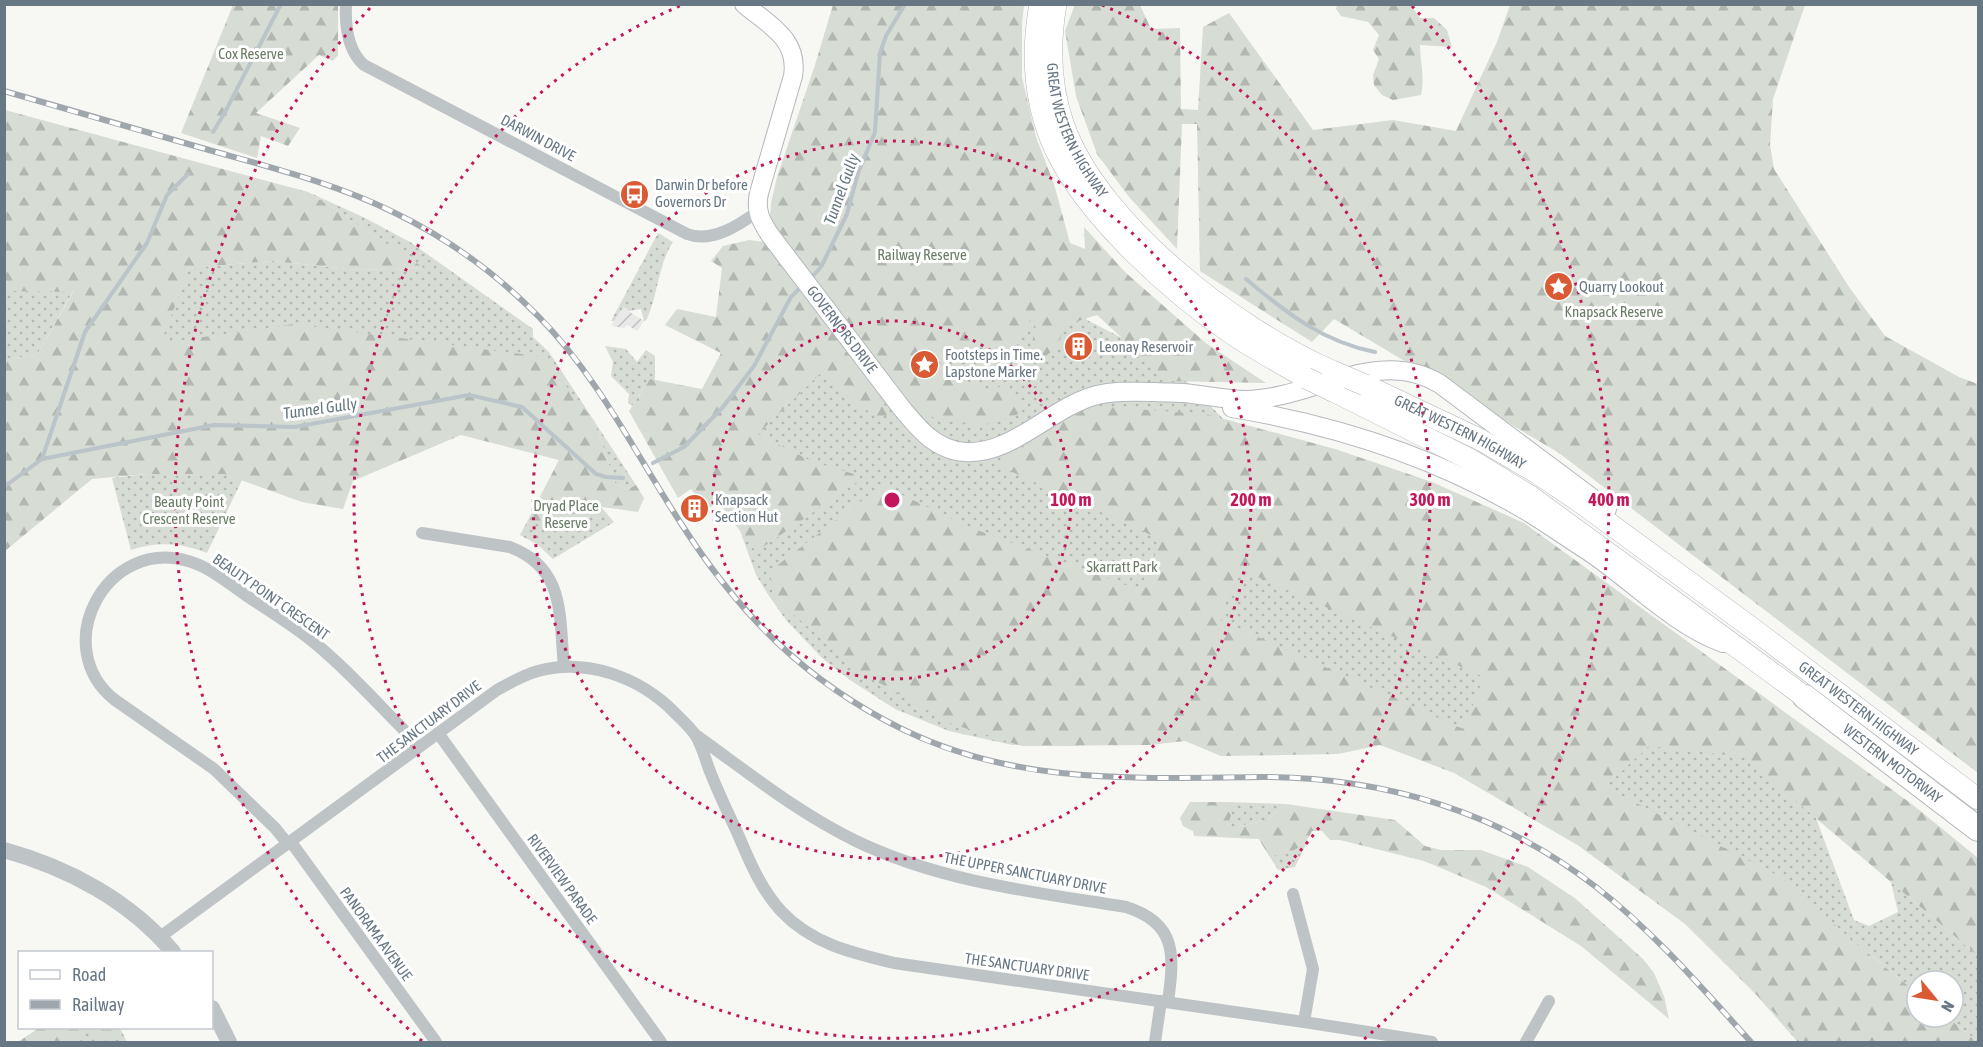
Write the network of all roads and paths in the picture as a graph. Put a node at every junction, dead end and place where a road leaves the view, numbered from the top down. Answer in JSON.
{"nodes":[{"id":1,"x":346,"y":4,"type":"edge"},
{"id":2,"x":744,"y":4,"type":"edge"},
{"id":3,"x":1040,"y":4,"type":"edge"},
{"id":4,"x":1056,"y":4,"type":"edge"},
{"id":5,"x":757,"y":213,"type":"junction"},
{"id":6,"x":1151,"y":392,"type":"junction"},
{"id":7,"x":422,"y":533,"type":"dead end"},
{"id":8,"x":1752,"y":628,"type":"junction"},
{"id":9,"x":1739,"y":649,"type":"junction"},
{"id":10,"x":564,"y":667,"type":"junction"},
{"id":11,"x":1804,"y":697,"type":"joint"},
{"id":12,"x":438,"y":733,"type":"junction"},
{"id":13,"x":696,"y":735,"type":"junction"},
{"id":14,"x":419,"y":747,"type":"junction"},
{"id":15,"x":733,"y":762,"type":"junction"},
{"id":16,"x":712,"y":776,"type":"junction"},
{"id":17,"x":1978,"y":799,"type":"edge"},
{"id":18,"x":1978,"y":829,"type":"edge"},
{"id":19,"x":289,"y":843,"type":"junction"},
{"id":20,"x":4,"y":850,"type":"edge"},
{"id":21,"x":1293,"y":894,"type":"dead end"},
{"id":22,"x":160,"y":938,"type":"junction"},
{"id":23,"x":172,"y":951,"type":"edge"},
{"id":24,"x":1164,"y":1001,"type":"junction"},
{"id":25,"x":1549,"y":1001,"type":"dead end"},
{"id":26,"x":213,"y":1010,"type":"edge"},
{"id":27,"x":1304,"y":1022,"type":"junction"},
{"id":28,"x":229,"y":1042,"type":"edge"},
{"id":29,"x":436,"y":1042,"type":"edge"},
{"id":30,"x":661,"y":1042,"type":"edge"},
{"id":31,"x":1155,"y":1042,"type":"edge"},
{"id":32,"x":1432,"y":1042,"type":"edge"},
{"id":33,"x":1526,"y":1042,"type":"edge"}],
"edges":[{"from":1,"to":5,"type":"street","name":"DARWIN DRIVE"},
{"from":2,"to":5,"type":"main road"},
{"from":3,"to":9,"type":"highway","name":"GREAT WESTERN HIGHWAY","bridge":true},
{"from":4,"to":8,"type":"highway","name":"GREAT WESTERN HIGHWAY","bridge":true},
{"from":5,"to":6,"type":"main road","name":"GOVERNORS DRIVE"},
{"from":6,"to":8,"type":"main road"},
{"from":6,"to":9,"type":"main road"},
{"from":7,"to":10,"type":"street"},
{"from":8,"to":17,"type":"highway","name":"GREAT WESTERN HIGHWAY"},
{"from":9,"to":11,"type":"highway","name":"GREAT WESTERN HIGHWAY"},
{"from":10,"to":12,"type":"street","name":"THE SANCTUARY DRIVE"},
{"from":10,"to":13,"type":"street","name":"THE SANCTUARY DRIVE"},
{"from":11,"to":18,"type":"highway","name":"WESTERN MOTORWAY"},
{"from":12,"to":14,"type":"street","name":"THE SANCTUARY DRIVE"},
{"from":12,"to":30,"type":"street","name":"RIVERVIEW PARADE"},
{"from":13,"to":15,"type":"street","name":"THE UPPER SANCTUARY DRIVE"},
{"from":13,"to":16,"type":"street","name":"THE SANCTUARY DRIVE"},
{"from":14,"to":19,"type":"street","name":"THE SANCTUARY DRIVE"},
{"from":14,"to":19,"type":"street","name":"BEAUTY POINT CRESCENT"},
{"from":15,"to":16,"type":"street"},
{"from":15,"to":24,"type":"street","name":"THE UPPER SANCTUARY DRIVE"},
{"from":16,"to":24,"type":"street","name":"THE SANCTUARY DRIVE"},
{"from":19,"to":22,"type":"street","name":"THE SANCTUARY DRIVE"},
{"from":19,"to":29,"type":"street","name":"PANORAMA AVENUE"},
{"from":20,"to":22,"type":"street"},
{"from":21,"to":27,"type":"street"},
{"from":22,"to":23,"type":"street"},
{"from":24,"to":27,"type":"street","name":"THE SANCTUARY DRIVE"},
{"from":24,"to":31,"type":"street","name":"THE UPPER SANCTUARY DRIVE"},
{"from":25,"to":33,"type":"street"},
{"from":26,"to":28,"type":"street"},
{"from":27,"to":32,"type":"street","name":"THE SANCTUARY DRIVE"}]}
